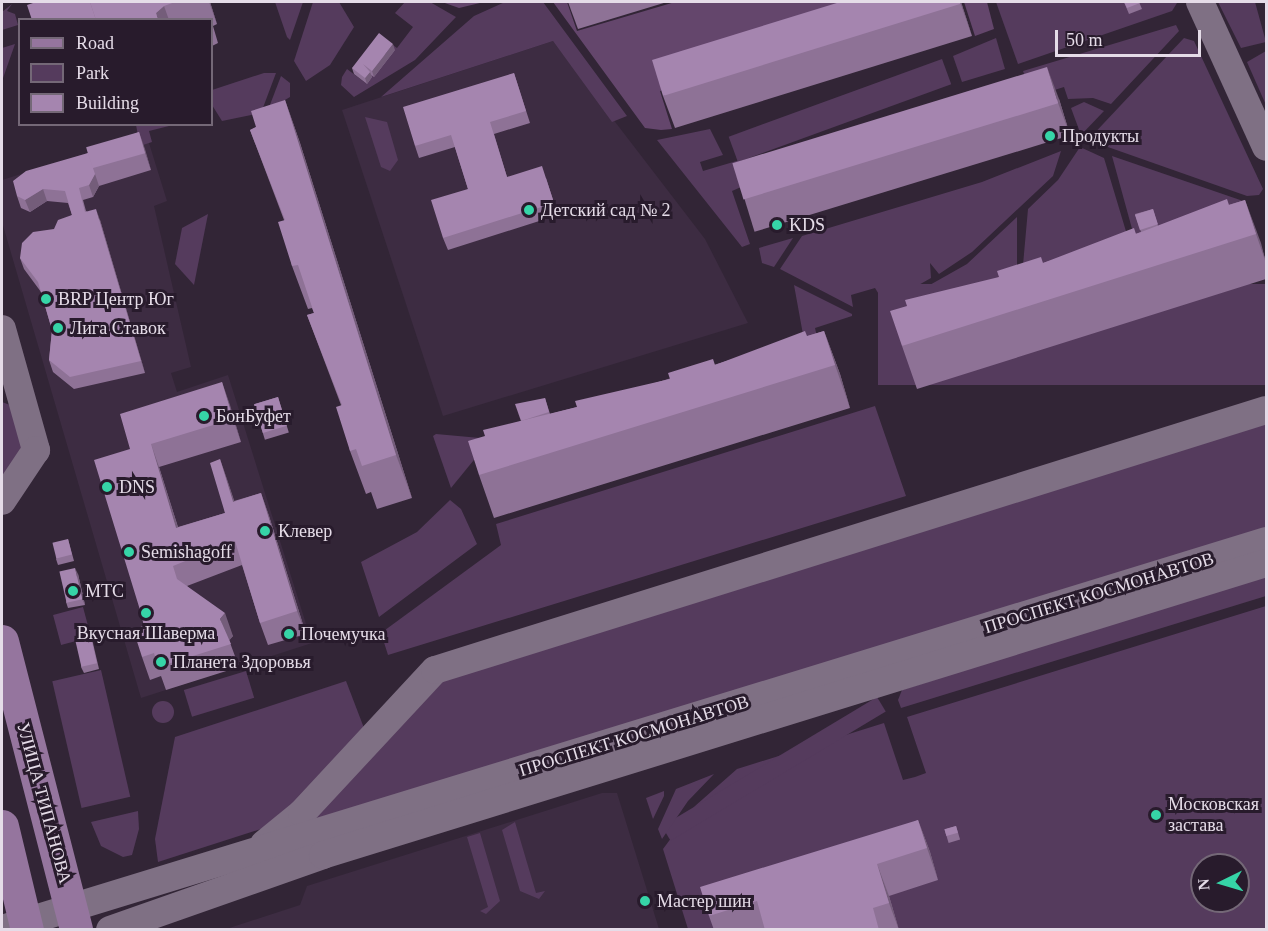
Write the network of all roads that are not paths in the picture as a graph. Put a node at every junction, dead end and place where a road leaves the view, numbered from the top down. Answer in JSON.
{"nodes":[{"id":1,"x":1200,"y":2,"type":"edge"},
{"id":2,"x":1266,"y":147,"type":"edge"},
{"id":3,"x":2,"y":329,"type":"edge"},
{"id":4,"x":1266,"y":410,"type":"edge"},
{"id":5,"x":2,"y":501,"type":"edge"},
{"id":6,"x":1266,"y":541,"type":"edge"},
{"id":7,"x":1266,"y":563,"type":"edge"},
{"id":8,"x":2,"y":642,"type":"edge"},
{"id":9,"x":2,"y":826,"type":"edge"},
{"id":10,"x":260,"y":847,"type":"junction"},
{"id":11,"x":74,"y":919,"type":"edge"},
{"id":12,"x":18,"y":927,"type":"edge"},
{"id":13,"x":110,"y":930,"type":"edge"}],
"edges":[{"from":1,"to":2,"type":"street"},
{"from":3,"to":5,"type":"street"},
{"from":4,"to":10,"type":"street"},
{"from":6,"to":10,"type":"street","name":"ПРОСПЕКТ КОСМОНАВТОВ"},
{"from":7,"to":13,"type":"street","name":"ПРОСПЕКТ КОСМОНАВТОВ"},
{"from":8,"to":11,"type":"main road","name":"УЛИЦА ТИПАНОВА"},
{"from":9,"to":12,"type":"main road"},
{"from":10,"to":11,"type":"street","name":"ПРОСПЕКТ КОСМОНАВТОВ"},
{"from":11,"to":12,"type":"street","name":"ПРОСПЕКТ КОСМОНАВТОВ"}]}
